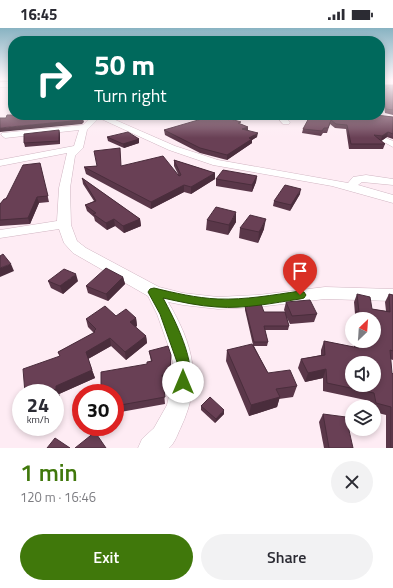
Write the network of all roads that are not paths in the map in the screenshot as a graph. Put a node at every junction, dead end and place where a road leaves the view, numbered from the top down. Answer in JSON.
{"nodes":[{"id":1,"x":93,"y":120,"type":"edge"},
{"id":2,"x":111,"y":120,"type":"edge"},
{"id":3,"x":85,"y":127,"type":"junction"},
{"id":4,"x":5,"y":135,"type":"dead end"},
{"id":5,"x":78,"y":148,"type":"junction"},
{"id":6,"x":0,"y":163,"type":"edge"},
{"id":7,"x":393,"y":182,"type":"edge"},
{"id":8,"x":351,"y":187,"type":"junction"},
{"id":9,"x":393,"y":199,"type":"edge"},
{"id":10,"x":65,"y":224,"type":"junction"},
{"id":11,"x":0,"y":234,"type":"edge"},
{"id":12,"x":154,"y":292,"type":"junction"},
{"id":13,"x":393,"y":295,"type":"edge"},
{"id":14,"x":151,"y":448,"type":"edge"}],
"edges":[{"from":1,"to":3,"type":"street"},
{"from":2,"to":8,"type":"street"},
{"from":3,"to":4,"type":"street"},
{"from":3,"to":5,"type":"street"},
{"from":5,"to":6,"type":"street"},
{"from":5,"to":10,"type":"street"},
{"from":7,"to":8,"type":"street"},
{"from":8,"to":9,"type":"street"},
{"from":10,"to":11,"type":"street"},
{"from":10,"to":12,"type":"street"},
{"from":12,"to":13,"type":"street"},
{"from":12,"to":14,"type":"street"}]}
